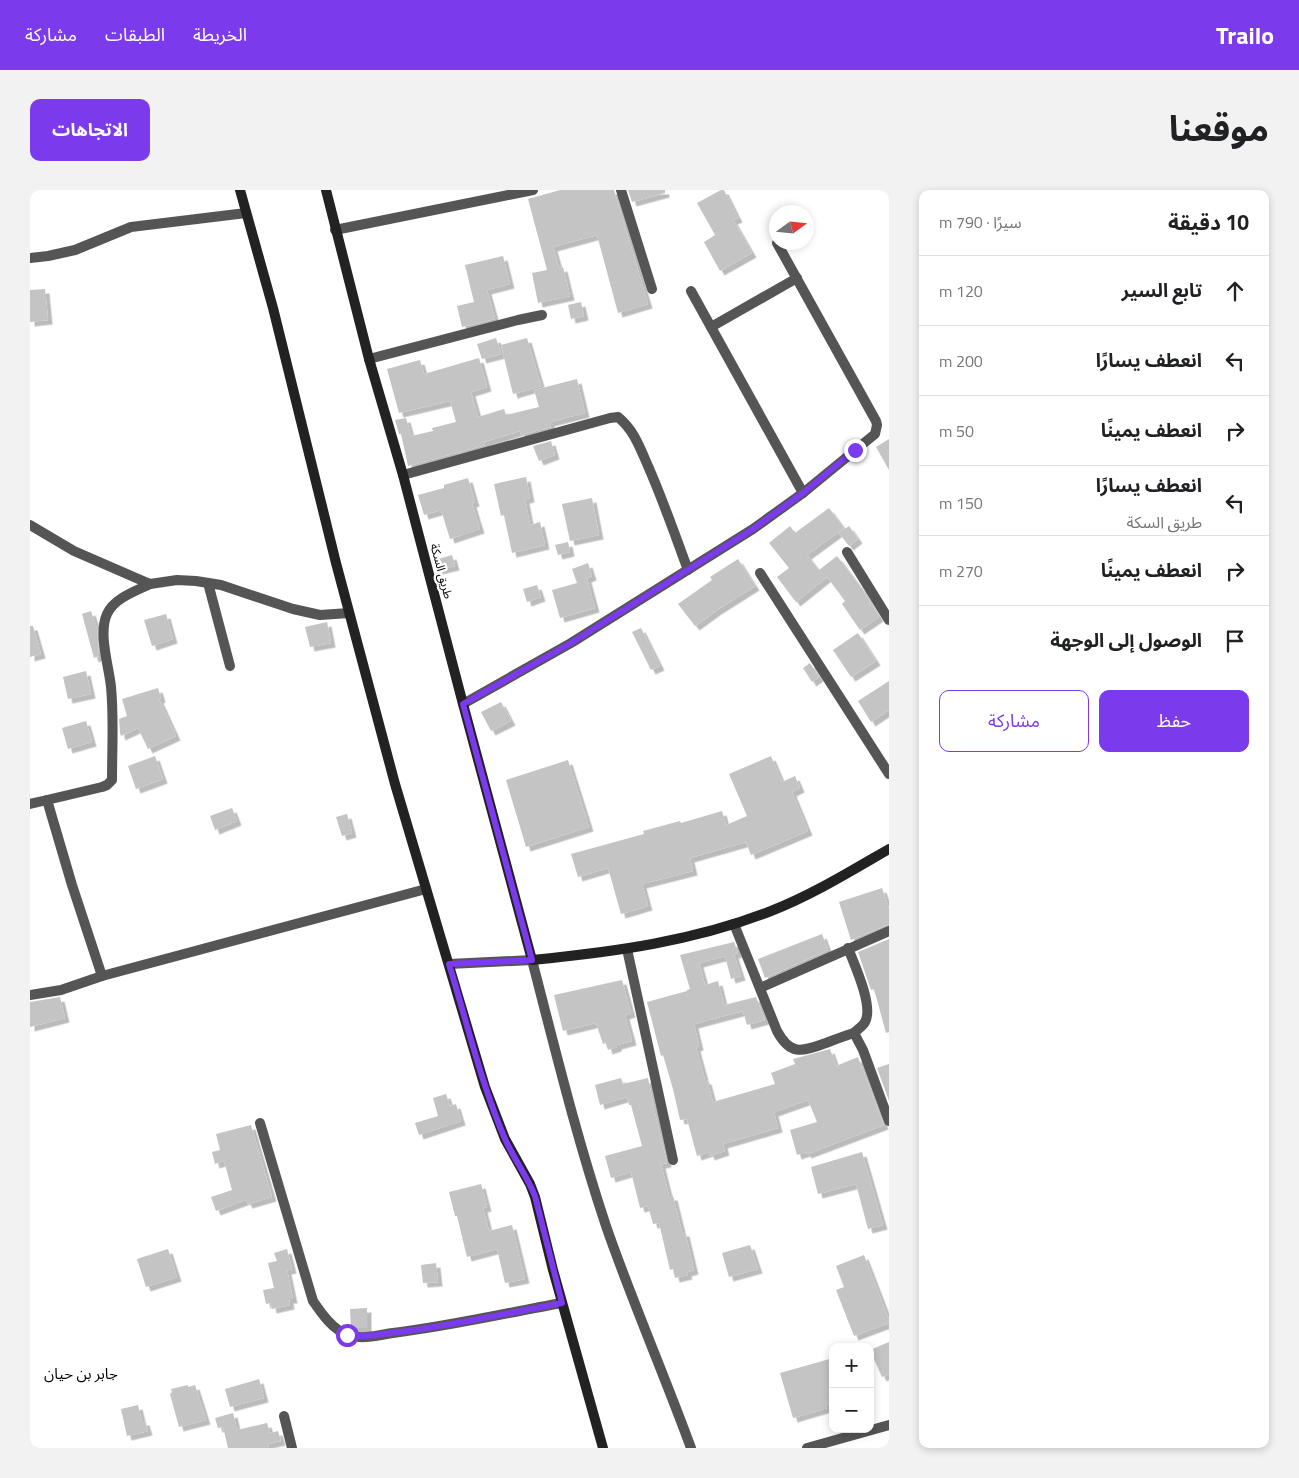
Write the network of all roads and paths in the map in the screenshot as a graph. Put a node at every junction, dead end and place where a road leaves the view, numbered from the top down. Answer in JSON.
{"nodes":[{"id":1,"x":240,"y":190,"type":"edge"},
{"id":2,"x":326,"y":190,"type":"edge"},
{"id":3,"x":533,"y":190,"type":"edge"},
{"id":4,"x":621,"y":190,"type":"edge"},
{"id":5,"x":246,"y":214,"type":"junction"},
{"id":6,"x":335,"y":230,"type":"junction"},
{"id":7,"x":781,"y":250,"type":"edge"},
{"id":8,"x":30,"y":258,"type":"edge"},
{"id":9,"x":797,"y":278,"type":"junction"},
{"id":10,"x":652,"y":290,"type":"dead end"},
{"id":11,"x":691,"y":291,"type":"dead end"},
{"id":12,"x":542,"y":315,"type":"dead end"},
{"id":13,"x":711,"y":327,"type":"junction"},
{"id":14,"x":369,"y":358,"type":"junction"},
{"id":15,"x":403,"y":475,"type":"junction"},
{"id":16,"x":803,"y":493,"type":"junction"},
{"id":17,"x":30,"y":525,"type":"edge"},
{"id":18,"x":847,"y":552,"type":"dead end"},
{"id":19,"x":688,"y":570,"type":"junction"},
{"id":20,"x":760,"y":573,"type":"dead end"},
{"id":21,"x":208,"y":583,"type":"junction"},
{"id":22,"x":150,"y":584,"type":"junction"},
{"id":23,"x":349,"y":613,"type":"junction"},
{"id":24,"x":889,"y":620,"type":"edge"},
{"id":25,"x":230,"y":666,"type":"dead end"},
{"id":26,"x":463,"y":704,"type":"junction"},
{"id":27,"x":889,"y":774,"type":"edge"},
{"id":28,"x":47,"y":800,"type":"junction"},
{"id":29,"x":30,"y":804,"type":"edge"},
{"id":30,"x":889,"y":849,"type":"edge"},
{"id":31,"x":426,"y":889,"type":"junction"},
{"id":32,"x":734,"y":924,"type":"junction"},
{"id":33,"x":889,"y":931,"type":"edge"},
{"id":34,"x":848,"y":948,"type":"junction"},
{"id":35,"x":627,"y":949,"type":"junction"},
{"id":36,"x":532,"y":960,"type":"junction"},
{"id":37,"x":449,"y":964,"type":"junction"},
{"id":38,"x":102,"y":976,"type":"junction"},
{"id":39,"x":760,"y":988,"type":"junction"},
{"id":40,"x":30,"y":996,"type":"edge"},
{"id":41,"x":854,"y":1032,"type":"junction"},
{"id":42,"x":889,"y":1121,"type":"edge"},
{"id":43,"x":260,"y":1123,"type":"dead end"},
{"id":44,"x":672,"y":1160,"type":"dead end"},
{"id":45,"x":562,"y":1303,"type":"junction"},
{"id":46,"x":284,"y":1416,"type":"dead end"},
{"id":47,"x":889,"y":1425,"type":"edge"},
{"id":48,"x":292,"y":1448,"type":"edge"},
{"id":49,"x":603,"y":1448,"type":"edge"},
{"id":50,"x":691,"y":1448,"type":"edge"},
{"id":51,"x":807,"y":1448,"type":"edge"}],
"edges":[{"from":1,"to":5,"type":"main road"},
{"from":2,"to":6,"type":"main road","name":"طريق السكة"},
{"from":3,"to":6,"type":"street"},
{"from":4,"to":10,"type":"street"},
{"from":5,"to":8,"type":"street"},
{"from":5,"to":23,"type":"main road"},
{"from":6,"to":14,"type":"main road","name":"طريق السكة"},
{"from":7,"to":9,"type":"street"},
{"from":9,"to":13,"type":"street"},
{"from":9,"to":16,"type":"street"},
{"from":11,"to":13,"type":"street"},
{"from":12,"to":14,"type":"street"},
{"from":13,"to":16,"type":"street"},
{"from":14,"to":15,"type":"main road","name":"طريق السكة"},
{"from":15,"to":19,"type":"street"},
{"from":15,"to":26,"type":"main road","name":"طريق السكة"},
{"from":16,"to":19,"type":"street"},
{"from":17,"to":22,"type":"street"},
{"from":18,"to":24,"type":"street"},
{"from":19,"to":26,"type":"street"},
{"from":20,"to":27,"type":"street"},
{"from":21,"to":22,"type":"street"},
{"from":21,"to":23,"type":"street"},
{"from":21,"to":25,"type":"street"},
{"from":22,"to":28,"type":"street"},
{"from":23,"to":31,"type":"main road"},
{"from":26,"to":36,"type":"main road","name":"طريق السكة"},
{"from":28,"to":29,"type":"street"},
{"from":28,"to":38,"type":"street"},
{"from":30,"to":32,"type":"main road"},
{"from":31,"to":37,"type":"main road"},
{"from":31,"to":38,"type":"street"},
{"from":32,"to":35,"type":"main road"},
{"from":32,"to":39,"type":"street"},
{"from":33,"to":34,"type":"street"},
{"from":34,"to":39,"type":"street"},
{"from":34,"to":41,"type":"street"},
{"from":35,"to":36,"type":"main road"},
{"from":35,"to":44,"type":"street"},
{"from":36,"to":37,"type":"street"},
{"from":36,"to":50,"type":"street"},
{"from":37,"to":45,"type":"main road"},
{"from":38,"to":40,"type":"street"},
{"from":39,"to":41,"type":"street"},
{"from":41,"to":42,"type":"street"},
{"from":43,"to":45,"type":"street"},
{"from":45,"to":49,"type":"main road"},
{"from":46,"to":48,"type":"street"},
{"from":47,"to":51,"type":"street"}]}
